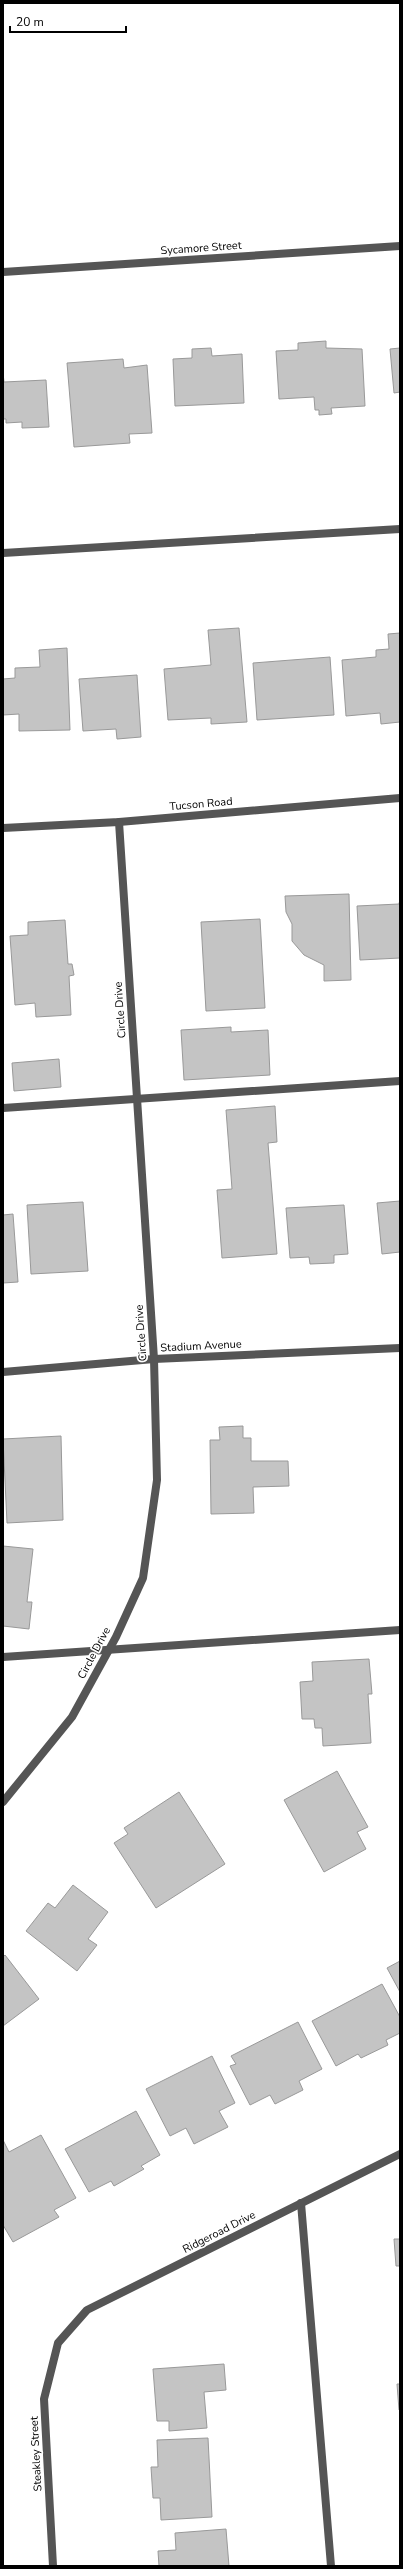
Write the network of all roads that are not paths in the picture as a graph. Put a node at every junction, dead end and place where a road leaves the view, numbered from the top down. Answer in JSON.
{"nodes":[{"id":1,"x":400,"y":246,"type":"edge"},
{"id":2,"x":3,"y":272,"type":"edge"},
{"id":3,"x":400,"y":528,"type":"edge"},
{"id":4,"x":3,"y":553,"type":"edge"},
{"id":5,"x":400,"y":798,"type":"edge"},
{"id":6,"x":119,"y":822,"type":"junction"},
{"id":7,"x":3,"y":828,"type":"edge"},
{"id":8,"x":400,"y":1081,"type":"edge"},
{"id":9,"x":137,"y":1099,"type":"junction"},
{"id":10,"x":3,"y":1108,"type":"edge"},
{"id":11,"x":400,"y":1348,"type":"edge"},
{"id":12,"x":154,"y":1359,"type":"junction"},
{"id":13,"x":3,"y":1372,"type":"edge"},
{"id":14,"x":400,"y":1630,"type":"edge"},
{"id":15,"x":109,"y":1650,"type":"junction"},
{"id":16,"x":3,"y":1657,"type":"edge"},
{"id":17,"x":3,"y":1802,"type":"edge"},
{"id":18,"x":400,"y":2154,"type":"edge"},
{"id":19,"x":301,"y":2203,"type":"junction"},
{"id":20,"x":58,"y":2343,"type":"joint"},
{"id":21,"x":54,"y":2566,"type":"edge"},
{"id":22,"x":331,"y":2566,"type":"edge"}],
"edges":[{"from":1,"to":2,"type":"street","name":"Sycamore Street"},
{"from":3,"to":4,"type":"street"},
{"from":5,"to":6,"type":"street","name":"Tucson Road"},
{"from":6,"to":7,"type":"street","name":"Tucson Road"},
{"from":6,"to":9,"type":"street","name":"Circle Drive"},
{"from":8,"to":9,"type":"street"},
{"from":9,"to":10,"type":"street"},
{"from":9,"to":12,"type":"street","name":"Circle Drive"},
{"from":11,"to":12,"type":"street","name":"Stadium Avenue"},
{"from":12,"to":13,"type":"street","name":"Stadium Avenue"},
{"from":12,"to":15,"type":"street","name":"Circle Drive"},
{"from":14,"to":15,"type":"street"},
{"from":15,"to":16,"type":"street"},
{"from":15,"to":17,"type":"street","name":"Circle Drive"},
{"from":18,"to":19,"type":"street","name":"Ridgeroad Drive"},
{"from":19,"to":20,"type":"street","name":"Ridgeroad Drive"},
{"from":19,"to":22,"type":"street"},
{"from":20,"to":21,"type":"street","name":"Steakley Street"}]}
